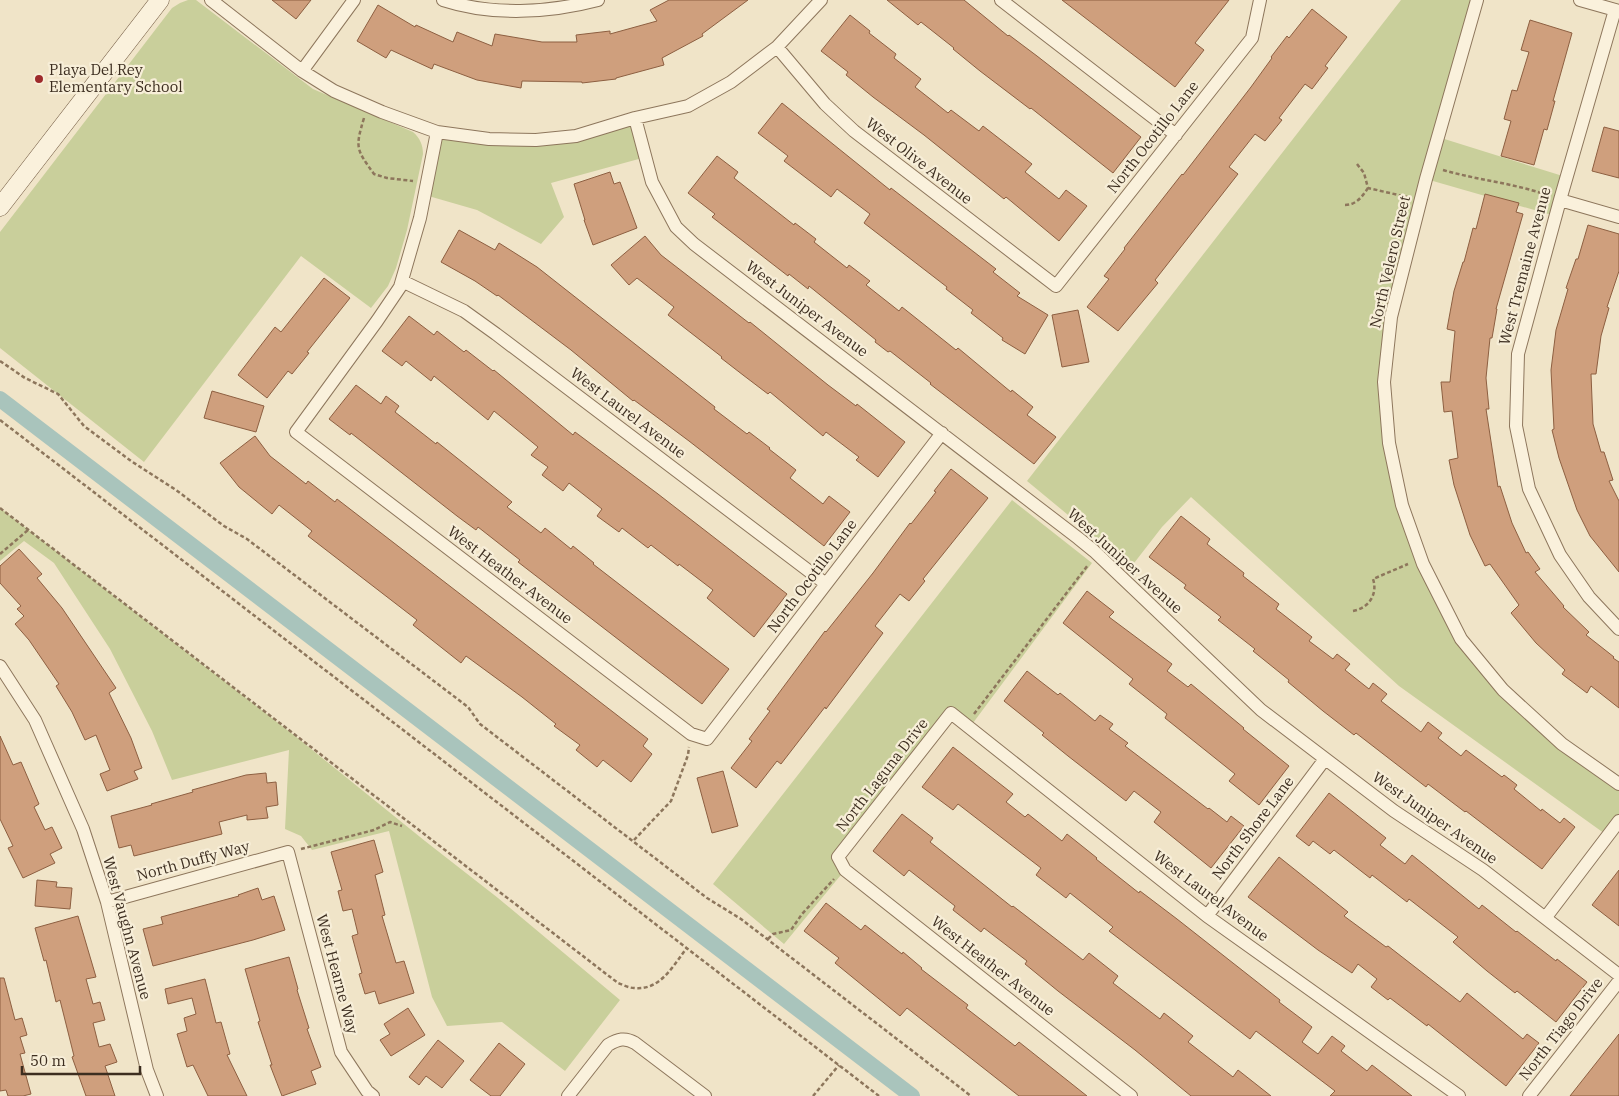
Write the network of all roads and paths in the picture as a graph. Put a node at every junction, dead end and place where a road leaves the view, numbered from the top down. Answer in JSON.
{"nodes":[{"id":1,"x":160,"y":0,"type":"edge"},
{"id":2,"x":211,"y":0,"type":"edge"},
{"id":3,"x":354,"y":0,"type":"edge"},
{"id":4,"x":443,"y":0,"type":"edge"},
{"id":5,"x":598,"y":0,"type":"edge"},
{"id":6,"x":821,"y":0,"type":"edge"},
{"id":7,"x":1001,"y":0,"type":"edge"},
{"id":8,"x":1260,"y":0,"type":"edge"},
{"id":9,"x":1477,"y":0,"type":"edge"},
{"id":10,"x":1580,"y":0,"type":"edge"},
{"id":11,"x":1617,"y":10,"type":"edge"},
{"id":12,"x":777,"y":47,"type":"junction"},
{"id":13,"x":302,"y":71,"type":"junction"},
{"id":14,"x":368,"y":106,"type":"junction"},
{"id":15,"x":636,"y":118,"type":"junction"},
{"id":16,"x":437,"y":132,"type":"junction"},
{"id":17,"x":1176,"y":135,"type":"junction"},
{"id":18,"x":1357,"y":164,"type":"dead end"},
{"id":19,"x":1430,"y":166,"type":"junction"},
{"id":20,"x":427,"y":184,"type":"junction"},
{"id":21,"x":1368,"y":188,"type":"junction"},
{"id":22,"x":1421,"y":200,"type":"junction"},
{"id":23,"x":1560,"y":200,"type":"junction"},
{"id":24,"x":1344,"y":205,"type":"dead end"},
{"id":25,"x":0,"y":207,"type":"edge"},
{"id":26,"x":1619,"y":218,"type":"edge"},
{"id":27,"x":402,"y":281,"type":"junction"},
{"id":28,"x":1056,"y":286,"type":"joint"},
{"id":29,"x":0,"y":362,"type":"edge"},
{"id":30,"x":0,"y":420,"type":"edge"},
{"id":31,"x":942,"y":433,"type":"junction"},
{"id":32,"x":0,"y":508,"type":"edge"},
{"id":33,"x":28,"y":530,"type":"junction"},
{"id":34,"x":0,"y":554,"type":"edge"},
{"id":35,"x":1421,"y":559,"type":"junction"},
{"id":36,"x":1089,"y":564,"type":"dead end"},
{"id":37,"x":826,"y":584,"type":"junction"},
{"id":38,"x":1353,"y":611,"type":"dead end"},
{"id":39,"x":1619,"y":629,"type":"edge"},
{"id":40,"x":0,"y":666,"type":"edge"},
{"id":41,"x":950,"y":713,"type":"joint"},
{"id":42,"x":966,"y":725,"type":"junction"},
{"id":43,"x":691,"y":734,"type":"junction"},
{"id":44,"x":707,"y":739,"type":"joint"},
{"id":45,"x":1325,"y":759,"type":"junction"},
{"id":46,"x":1619,"y":784,"type":"edge"},
{"id":47,"x":1619,"y":821,"type":"edge"},
{"id":48,"x":402,"y":826,"type":"dead end"},
{"id":49,"x":634,"y":840,"type":"junction"},
{"id":50,"x":288,"y":852,"type":"junction"},
{"id":51,"x":838,"y":857,"type":"joint"},
{"id":52,"x":845,"y":870,"type":"junction"},
{"id":53,"x":107,"y":902,"type":"junction"},
{"id":54,"x":1208,"y":916,"type":"junction"},
{"id":55,"x":1546,"y":917,"type":"junction"},
{"id":56,"x":768,"y":939,"type":"junction"},
{"id":57,"x":686,"y":949,"type":"junction"},
{"id":58,"x":1619,"y":975,"type":"edge"},
{"id":59,"x":1619,"y":981,"type":"edge"},
{"id":60,"x":839,"y":1065,"type":"junction"},
{"id":61,"x":157,"y":1096,"type":"edge"},
{"id":62,"x":373,"y":1096,"type":"edge"},
{"id":63,"x":568,"y":1096,"type":"edge"},
{"id":64,"x":705,"y":1096,"type":"edge"},
{"id":65,"x":813,"y":1096,"type":"edge"},
{"id":66,"x":879,"y":1096,"type":"edge"},
{"id":67,"x":971,"y":1096,"type":"edge"},
{"id":68,"x":1131,"y":1096,"type":"edge"},
{"id":69,"x":1459,"y":1096,"type":"edge"},
{"id":70,"x":1529,"y":1096,"type":"edge"}],
"edges":[{"from":1,"to":25,"type":"street"},
{"from":2,"to":13,"type":"street"},
{"from":3,"to":13,"type":"street"},
{"from":4,"to":5,"type":"street"},
{"from":6,"to":12,"type":"street"},
{"from":7,"to":17,"type":"street"},
{"from":8,"to":17,"type":"street","name":"North Ocotillo Lane"},
{"from":9,"to":19,"type":"street","name":"North Velero Street"},
{"from":10,"to":11,"type":"street"},
{"from":11,"to":23,"type":"street","name":"West Tremaine Avenue"},
{"from":12,"to":15,"type":"street"},
{"from":12,"to":28,"type":"street","name":"West Olive Avenue"},
{"from":13,"to":14,"type":"street"},
{"from":14,"to":16,"type":"street"},
{"from":14,"to":20,"type":"path"},
{"from":15,"to":16,"type":"street"},
{"from":15,"to":31,"type":"street","name":"West Juniper Avenue"},
{"from":16,"to":20,"type":"street"},
{"from":17,"to":28,"type":"street","name":"North Ocotillo Lane"},
{"from":18,"to":21,"type":"path"},
{"from":19,"to":22,"type":"street","name":"North Velero Street"},
{"from":19,"to":23,"type":"path"},
{"from":20,"to":27,"type":"street"},
{"from":21,"to":22,"type":"path"},
{"from":21,"to":24,"type":"path"},
{"from":22,"to":35,"type":"street","name":"North Velero Street"},
{"from":23,"to":26,"type":"street"},
{"from":23,"to":39,"type":"street","name":"West Tremaine Avenue"},
{"from":27,"to":37,"type":"street","name":"West Laurel Avenue"},
{"from":27,"to":43,"type":"street","name":"West Heather Avenue"},
{"from":29,"to":49,"type":"path"},
{"from":30,"to":57,"type":"path"},
{"from":31,"to":37,"type":"street","name":"North Ocotillo Lane"},
{"from":31,"to":45,"type":"street","name":"West Juniper Avenue"},
{"from":32,"to":33,"type":"path"},
{"from":33,"to":34,"type":"path"},
{"from":33,"to":57,"type":"path"},
{"from":35,"to":38,"type":"path"},
{"from":35,"to":46,"type":"street","name":"North Velero Street"},
{"from":36,"to":42,"type":"path"},
{"from":37,"to":44,"type":"street","name":"North Ocotillo Lane"},
{"from":40,"to":53,"type":"street","name":"West Vaughn Avenue"},
{"from":41,"to":42,"type":"street","name":"West Laurel Avenue"},
{"from":41,"to":51,"type":"street","name":"North Laguna Drive"},
{"from":42,"to":54,"type":"street","name":"West Laurel Avenue"},
{"from":43,"to":44,"type":"street","name":"West Heather Avenue"},
{"from":43,"to":49,"type":"path"},
{"from":45,"to":54,"type":"street","name":"North Shore Lane"},
{"from":45,"to":55,"type":"street","name":"West Juniper Avenue"},
{"from":47,"to":55,"type":"street"},
{"from":48,"to":50,"type":"path"},
{"from":49,"to":56,"type":"path"},
{"from":50,"to":53,"type":"street","name":"North Duffy Way"},
{"from":50,"to":62,"type":"street","name":"West Hearne Way"},
{"from":51,"to":52,"type":"street","name":"West Heather Avenue"},
{"from":52,"to":56,"type":"path"},
{"from":52,"to":68,"type":"street","name":"West Heather Avenue"},
{"from":53,"to":61,"type":"street","name":"West Vaughn Avenue"},
{"from":54,"to":69,"type":"street","name":"West Laurel Avenue"},
{"from":55,"to":58,"type":"street","name":"West Juniper Avenue"},
{"from":56,"to":67,"type":"path"},
{"from":57,"to":60,"type":"path"},
{"from":59,"to":70,"type":"street","name":"North Tiago Drive"},
{"from":60,"to":65,"type":"path"},
{"from":60,"to":66,"type":"path"},
{"from":63,"to":64,"type":"street"}]}
